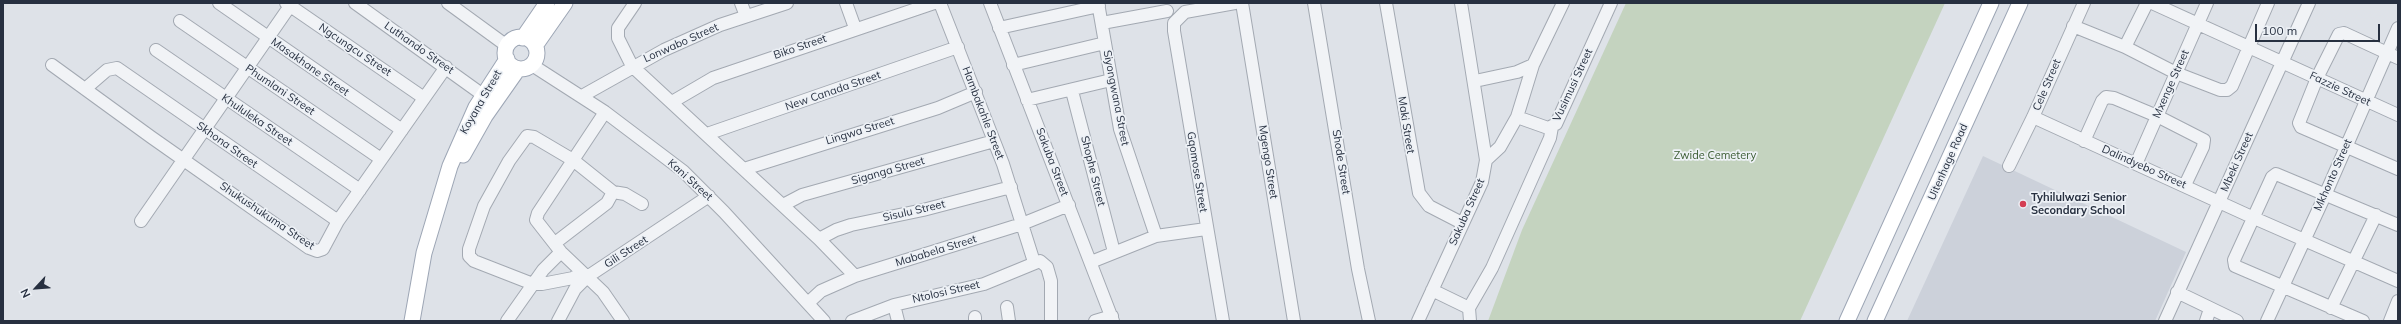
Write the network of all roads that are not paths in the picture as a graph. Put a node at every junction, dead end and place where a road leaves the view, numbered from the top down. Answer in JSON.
{"nodes":[{"id":1,"x":219,"y":3,"type":"edge"},
{"id":2,"x":355,"y":3,"type":"edge"},
{"id":3,"x":448,"y":3,"type":"edge"},
{"id":4,"x":547,"y":3,"type":"edge"},
{"id":5,"x":565,"y":3,"type":"edge"},
{"id":6,"x":635,"y":3,"type":"edge"},
{"id":7,"x":741,"y":3,"type":"edge"},
{"id":8,"x":785,"y":3,"type":"edge"},
{"id":9,"x":846,"y":3,"type":"edge"},
{"id":10,"x":934,"y":3,"type":"edge"},
{"id":11,"x":940,"y":3,"type":"edge"},
{"id":12,"x":990,"y":3,"type":"edge"},
{"id":13,"x":1235,"y":3,"type":"edge"},
{"id":14,"x":1242,"y":3,"type":"edge"},
{"id":15,"x":1314,"y":3,"type":"edge"},
{"id":16,"x":1386,"y":3,"type":"edge"},
{"id":17,"x":1461,"y":3,"type":"edge"},
{"id":18,"x":1563,"y":3,"type":"edge"},
{"id":19,"x":1611,"y":3,"type":"edge"},
{"id":20,"x":1991,"y":3,"type":"edge"},
{"id":21,"x":2020,"y":3,"type":"edge"},
{"id":22,"x":2084,"y":3,"type":"edge"},
{"id":23,"x":2147,"y":3,"type":"edge"},
{"id":24,"x":2152,"y":3,"type":"edge"},
{"id":25,"x":2207,"y":3,"type":"edge"},
{"id":26,"x":2268,"y":3,"type":"edge"},
{"id":27,"x":2309,"y":3,"type":"edge"},
{"id":28,"x":289,"y":4,"type":"edge"},
{"id":29,"x":1098,"y":4,"type":"edge"},
{"id":30,"x":1167,"y":7,"type":"edge"},
{"id":31,"x":746,"y":16,"type":"junction"},
{"id":32,"x":180,"y":20,"type":"dead end"},
{"id":33,"x":1102,"y":23,"type":"junction"},
{"id":34,"x":1174,"y":23,"type":"junction"},
{"id":35,"x":2198,"y":24,"type":"junction"},
{"id":36,"x":2073,"y":26,"type":"junction"},
{"id":37,"x":855,"y":28,"type":"junction"},
{"id":38,"x":999,"y":28,"type":"junction"},
{"id":39,"x":2398,"y":28,"type":"edge"},
{"id":40,"x":268,"y":38,"type":"junction"},
{"id":41,"x":523,"y":38,"type":"junction"},
{"id":42,"x":1105,"y":44,"type":"junction"},
{"id":43,"x":535,"y":46,"type":"junction"},
{"id":44,"x":958,"y":47,"type":"junction"},
{"id":45,"x":2125,"y":47,"type":"junction"},
{"id":46,"x":2249,"y":47,"type":"junction"},
{"id":47,"x":156,"y":50,"type":"dead end"},
{"id":48,"x":507,"y":53,"type":"junction"},
{"id":49,"x":2393,"y":56,"type":"edge"},
{"id":50,"x":2282,"y":63,"type":"junction"},
{"id":51,"x":52,"y":65,"type":"dead end"},
{"id":52,"x":1013,"y":65,"type":"junction"},
{"id":53,"x":1533,"y":65,"type":"junction"},
{"id":54,"x":632,"y":66,"type":"junction"},
{"id":55,"x":247,"y":67,"type":"junction"},
{"id":56,"x":446,"y":67,"type":"junction"},
{"id":57,"x":525,"y":67,"type":"junction"},
{"id":58,"x":2176,"y":73,"type":"junction"},
{"id":59,"x":2317,"y":78,"type":"junction"},
{"id":60,"x":1111,"y":80,"type":"junction"},
{"id":61,"x":1475,"y":81,"type":"junction"},
{"id":62,"x":85,"y":89,"type":"junction"},
{"id":63,"x":1072,"y":91,"type":"junction"},
{"id":64,"x":976,"y":92,"type":"junction"},
{"id":65,"x":483,"y":95,"type":"junction"},
{"id":66,"x":582,"y":96,"type":"junction"},
{"id":67,"x":424,"y":98,"type":"junction"},
{"id":68,"x":226,"y":99,"type":"junction"},
{"id":69,"x":1027,"y":100,"type":"junction"},
{"id":70,"x":2365,"y":101,"type":"junction"},
{"id":71,"x":672,"y":102,"type":"junction"},
{"id":72,"x":605,"y":112,"type":"junction"},
{"id":73,"x":2398,"y":115,"type":"edge"},
{"id":74,"x":2157,"y":116,"type":"junction"},
{"id":75,"x":1517,"y":117,"type":"junction"},
{"id":76,"x":2033,"y":118,"type":"junction"},
{"id":77,"x":1552,"y":127,"type":"junction"},
{"id":78,"x":205,"y":130,"type":"junction"},
{"id":79,"x":402,"y":130,"type":"junction"},
{"id":80,"x":707,"y":134,"type":"junction"},
{"id":81,"x":994,"y":141,"type":"junction"},
{"id":82,"x":2084,"y":141,"type":"junction"},
{"id":83,"x":2346,"y":148,"type":"junction"},
{"id":84,"x":381,"y":159,"type":"junction"},
{"id":85,"x":184,"y":160,"type":"junction"},
{"id":86,"x":574,"y":160,"type":"junction"},
{"id":87,"x":1486,"y":160,"type":"junction"},
{"id":88,"x":2136,"y":164,"type":"junction"},
{"id":89,"x":2008,"y":166,"type":"dead end"},
{"id":90,"x":2397,"y":167,"type":"edge"},
{"id":91,"x":744,"y":169,"type":"junction"},
{"id":92,"x":2185,"y":186,"type":"junction"},
{"id":93,"x":1011,"y":187,"type":"junction"},
{"id":94,"x":360,"y":190,"type":"junction"},
{"id":95,"x":444,"y":192,"type":"junction"},
{"id":96,"x":613,"y":192,"type":"junction"},
{"id":97,"x":2326,"y":193,"type":"junction"},
{"id":98,"x":708,"y":196,"type":"junction"},
{"id":99,"x":2220,"y":202,"type":"junction"},
{"id":100,"x":642,"y":204,"type":"dead end"},
{"id":101,"x":783,"y":205,"type":"junction"},
{"id":102,"x":1069,"y":205,"type":"junction"},
{"id":103,"x":2376,"y":215,"type":"junction"},
{"id":104,"x":2254,"y":218,"type":"junction"},
{"id":105,"x":141,"y":221,"type":"dead end"},
{"id":106,"x":338,"y":221,"type":"junction"},
{"id":107,"x":1462,"y":223,"type":"junction"},
{"id":108,"x":1022,"y":224,"type":"junction"},
{"id":109,"x":2398,"y":225,"type":"edge"},
{"id":110,"x":1206,"y":229,"type":"junction"},
{"id":111,"x":1156,"y":236,"type":"junction"},
{"id":112,"x":819,"y":239,"type":"junction"},
{"id":113,"x":2304,"y":240,"type":"junction"},
{"id":114,"x":558,"y":247,"type":"junction"},
{"id":115,"x":1114,"y":252,"type":"junction"},
{"id":116,"x":2353,"y":261,"type":"junction"},
{"id":117,"x":1037,"y":262,"type":"junction"},
{"id":118,"x":1092,"y":262,"type":"junction"},
{"id":119,"x":584,"y":274,"type":"junction"},
{"id":120,"x":855,"y":276,"type":"junction"},
{"id":121,"x":2398,"y":280,"type":"edge"},
{"id":122,"x":533,"y":284,"type":"junction"},
{"id":123,"x":2282,"y":288,"type":"junction"},
{"id":124,"x":1432,"y":290,"type":"junction"},
{"id":125,"x":2177,"y":292,"type":"junction"},
{"id":126,"x":2398,"y":301,"type":"edge"},
{"id":127,"x":808,"y":303,"type":"junction"},
{"id":128,"x":894,"y":305,"type":"junction"},
{"id":129,"x":1007,"y":307,"type":"dead end"},
{"id":130,"x":1469,"y":308,"type":"junction"},
{"id":131,"x":2331,"y":308,"type":"junction"},
{"id":132,"x":2210,"y":309,"type":"junction"},
{"id":133,"x":1112,"y":319,"type":"edge"},
{"id":134,"x":412,"y":321,"type":"edge"},
{"id":135,"x":507,"y":321,"type":"edge"},
{"id":136,"x":558,"y":321,"type":"edge"},
{"id":137,"x":623,"y":321,"type":"edge"},
{"id":138,"x":824,"y":321,"type":"edge"},
{"id":139,"x":852,"y":321,"type":"edge"},
{"id":140,"x":898,"y":321,"type":"edge"},
{"id":141,"x":1009,"y":321,"type":"edge"},
{"id":142,"x":1051,"y":321,"type":"edge"},
{"id":143,"x":1095,"y":321,"type":"edge"},
{"id":144,"x":1223,"y":321,"type":"edge"},
{"id":145,"x":1294,"y":321,"type":"edge"},
{"id":146,"x":1369,"y":321,"type":"edge"},
{"id":147,"x":1418,"y":321,"type":"edge"},
{"id":148,"x":1470,"y":321,"type":"edge"},
{"id":149,"x":1847,"y":321,"type":"edge"},
{"id":150,"x":1875,"y":321,"type":"edge"},
{"id":151,"x":2165,"y":321,"type":"edge"},
{"id":152,"x":2206,"y":321,"type":"edge"},
{"id":153,"x":2237,"y":321,"type":"edge"},
{"id":154,"x":2267,"y":321,"type":"edge"},
{"id":155,"x":2363,"y":321,"type":"edge"},
{"id":156,"x":2390,"y":321,"type":"edge"}],
"edges":[{"from":1,"to":40,"type":"street","name":"Masakhane Street"},
{"from":2,"to":56,"type":"street","name":"Luthando Street"},
{"from":3,"to":48,"type":"street"},
{"from":4,"to":41,"type":"main road"},
{"from":5,"to":43,"type":"main road"},
{"from":6,"to":54,"type":"street"},
{"from":7,"to":31,"type":"street"},
{"from":8,"to":31,"type":"street","name":"Lonwabo Street"},
{"from":9,"to":37,"type":"street"},
{"from":10,"to":37,"type":"street","name":"Biko Street"},
{"from":11,"to":44,"type":"street","name":"Hambakahle Street"},
{"from":12,"to":38,"type":"street","name":"Sakuba Street"},
{"from":13,"to":34,"type":"street"},
{"from":14,"to":145,"type":"street","name":"Mgengo Street"},
{"from":15,"to":146,"type":"street","name":"Shode Street"},
{"from":16,"to":107,"type":"street","name":"Maki Street"},
{"from":17,"to":61,"type":"street","name":"Sakuba Street"},
{"from":18,"to":53,"type":"street"},
{"from":19,"to":77,"type":"street","name":"Vusimusi Street"},
{"from":20,"to":149,"type":"main road"},
{"from":21,"to":150,"type":"main road","name":"Uitenhage Road"},
{"from":22,"to":36,"type":"street","name":"Cele Street"},
{"from":23,"to":45,"type":"street"},
{"from":24,"to":35,"type":"street","name":"Fazzie Street"},
{"from":25,"to":35,"type":"street","name":"Mxenge Street"},
{"from":26,"to":46,"type":"street"},
{"from":27,"to":50,"type":"street","name":"Mbeki Street"},
{"from":28,"to":40,"type":"street"},
{"from":28,"to":67,"type":"street","name":"Ngcungcu Street"},
{"from":29,"to":33,"type":"street","name":"Siyongwana Street"},
{"from":29,"to":38,"type":"street"},
{"from":30,"to":33,"type":"street"},
{"from":30,"to":34,"type":"street"},
{"from":31,"to":54,"type":"street","name":"Lonwabo Street"},
{"from":32,"to":55,"type":"street","name":"Phumlani Street"},
{"from":33,"to":42,"type":"street","name":"Siyongwana Street"},
{"from":34,"to":110,"type":"street","name":"Gqomose Street"},
{"from":35,"to":46,"type":"street","name":"Fazzie Street"},
{"from":35,"to":58,"type":"street","name":"Mxenge Street"},
{"from":36,"to":45,"type":"street"},
{"from":36,"to":76,"type":"street","name":"Cele Street"},
{"from":37,"to":71,"type":"street","name":"Biko Street"},
{"from":38,"to":52,"type":"street","name":"Sakuba Street"},
{"from":39,"to":49,"type":"street","name":"Mkhonto Street"},
{"from":40,"to":55,"type":"street"},
{"from":40,"to":79,"type":"street","name":"Masakhane Street"},
{"from":41,"to":43,"type":"main road"},
{"from":41,"to":48,"type":"main road"},
{"from":42,"to":52,"type":"street"},
{"from":42,"to":60,"type":"street","name":"Siyongwana Street"},
{"from":43,"to":57,"type":"main road"},
{"from":44,"to":64,"type":"street","name":"Hambakahle Street"},
{"from":44,"to":80,"type":"street","name":"New Canada Street"},
{"from":45,"to":58,"type":"street"},
{"from":46,"to":50,"type":"street","name":"Fazzie Street"},
{"from":46,"to":58,"type":"street"},
{"from":47,"to":68,"type":"street","name":"Khululeka Street"},
{"from":48,"to":57,"type":"main road"},
{"from":48,"to":65,"type":"main road","name":"Koyana Street"},
{"from":49,"to":59,"type":"street"},
{"from":49,"to":70,"type":"street","name":"Mkhonto Street"},
{"from":50,"to":59,"type":"street","name":"Fazzie Street"},
{"from":50,"to":99,"type":"street","name":"Mbeki Street"},
{"from":51,"to":62,"type":"street","name":"Shukushukuma Street"},
{"from":52,"to":69,"type":"street","name":"Sakuba Street"},
{"from":53,"to":61,"type":"street"},
{"from":53,"to":75,"type":"street"},
{"from":54,"to":66,"type":"street","name":"Lonwabo Street"},
{"from":54,"to":71,"type":"street"},
{"from":55,"to":68,"type":"street"},
{"from":55,"to":84,"type":"street","name":"Phumlani Street"},
{"from":56,"to":65,"type":"street","name":"Luthando Street"},
{"from":56,"to":67,"type":"street","name":"Shukushukuma Street"},
{"from":57,"to":66,"type":"street","name":"Kani Street"},
{"from":57,"to":95,"type":"main road","name":"Koyana Street"},
{"from":58,"to":74,"type":"street","name":"Mxenge Street"},
{"from":59,"to":70,"type":"street","name":"Fazzie Street"},
{"from":59,"to":83,"type":"street"},
{"from":60,"to":63,"type":"street"},
{"from":60,"to":111,"type":"street","name":"Siyongwana Street"},
{"from":61,"to":87,"type":"street","name":"Sakuba Street"},
{"from":62,"to":78,"type":"street","name":"Skhona Street"},
{"from":62,"to":85,"type":"street","name":"Shukushukuma Street"},
{"from":63,"to":69,"type":"street"},
{"from":63,"to":115,"type":"street","name":"Shophe Street"},
{"from":64,"to":81,"type":"street","name":"Hambakahle Street"},
{"from":64,"to":91,"type":"street","name":"Lingwa Street"},
{"from":65,"to":95,"type":"main road","name":"Koyana Street"},
{"from":66,"to":72,"type":"street","name":"Kani Street"},
{"from":67,"to":79,"type":"street","name":"Shukushukuma Street"},
{"from":68,"to":78,"type":"street"},
{"from":68,"to":94,"type":"street","name":"Khululeka Street"},
{"from":69,"to":102,"type":"street","name":"Sakuba Street"},
{"from":70,"to":73,"type":"street","name":"Fazzie Street"},
{"from":70,"to":83,"type":"street","name":"Mkhonto Street"},
{"from":71,"to":80,"type":"street"},
{"from":72,"to":86,"type":"street"},
{"from":72,"to":98,"type":"street","name":"Kani Street"},
{"from":74,"to":82,"type":"street"},
{"from":74,"to":88,"type":"street","name":"Mxenge Street"},
{"from":74,"to":92,"type":"street"},
{"from":75,"to":77,"type":"street","name":"Vusimusi Street"},
{"from":75,"to":87,"type":"street"},
{"from":76,"to":82,"type":"street","name":"Dalindyebo Street"},
{"from":76,"to":89,"type":"street","name":"Cele Street"},
{"from":77,"to":130,"type":"street"},
{"from":78,"to":85,"type":"street"},
{"from":78,"to":106,"type":"street","name":"Skhona Street"},
{"from":79,"to":84,"type":"street","name":"Shukushukuma Street"},
{"from":80,"to":91,"type":"street"},
{"from":81,"to":93,"type":"street","name":"Hambakahle Street"},
{"from":81,"to":101,"type":"street","name":"Siganga Street"},
{"from":82,"to":88,"type":"street","name":"Dalindyebo Street"},
{"from":83,"to":90,"type":"street"},
{"from":83,"to":97,"type":"street","name":"Mkhonto Street"},
{"from":84,"to":94,"type":"street","name":"Shukushukuma Street"},
{"from":85,"to":105,"type":"street"},
{"from":85,"to":106,"type":"street","name":"Shukushukuma Street"},
{"from":86,"to":96,"type":"street"},
{"from":86,"to":114,"type":"street"},
{"from":86,"to":122,"type":"street"},
{"from":87,"to":107,"type":"street","name":"Sakuba Street"},
{"from":88,"to":92,"type":"street","name":"Dalindyebo Street"},
{"from":91,"to":101,"type":"street"},
{"from":92,"to":99,"type":"street","name":"Dalindyebo Street"},
{"from":93,"to":108,"type":"street","name":"Hambakahle Street"},
{"from":93,"to":112,"type":"street","name":"Sisulu Street"},
{"from":94,"to":106,"type":"street","name":"Shukushukuma Street"},
{"from":95,"to":134,"type":"main road","name":"Koyana Street"},
{"from":96,"to":100,"type":"street"},
{"from":96,"to":114,"type":"street"},
{"from":97,"to":103,"type":"street"},
{"from":97,"to":104,"type":"street"},
{"from":97,"to":113,"type":"street","name":"Mkhonto Street"},
{"from":98,"to":119,"type":"street","name":"Gili Street"},
{"from":98,"to":127,"type":"street","name":"Kani Street"},
{"from":99,"to":104,"type":"street","name":"Dalindyebo Street"},
{"from":99,"to":125,"type":"street","name":"Mbeki Street"},
{"from":101,"to":112,"type":"street"},
{"from":102,"to":108,"type":"street","name":"Mababela Street"},
{"from":102,"to":118,"type":"street","name":"Sakuba Street"},
{"from":103,"to":109,"type":"street"},
{"from":103,"to":116,"type":"street"},
{"from":104,"to":113,"type":"street","name":"Dalindyebo Street"},
{"from":104,"to":123,"type":"street"},
{"from":107,"to":124,"type":"street","name":"Sakuba Street"},
{"from":108,"to":117,"type":"street","name":"Hambakahle Street"},
{"from":108,"to":120,"type":"street","name":"Mababela Street"},
{"from":110,"to":111,"type":"street"},
{"from":110,"to":144,"type":"street","name":"Gqomose Street"},
{"from":111,"to":115,"type":"street"},
{"from":112,"to":120,"type":"street"},
{"from":113,"to":116,"type":"street","name":"Dalindyebo Street"},
{"from":113,"to":123,"type":"street","name":"Mkhonto Street"},
{"from":114,"to":119,"type":"street"},
{"from":114,"to":122,"type":"street"},
{"from":115,"to":118,"type":"street"},
{"from":116,"to":121,"type":"street","name":"Dalindyebo Street"},
{"from":116,"to":131,"type":"street"},
{"from":117,"to":128,"type":"street","name":"Ntolosi Street"},
{"from":117,"to":142,"type":"street"},
{"from":118,"to":133,"type":"street","name":"Sakuba Street"},
{"from":119,"to":122,"type":"street"},
{"from":119,"to":136,"type":"street","name":"Gili Street"},
{"from":119,"to":137,"type":"street"},
{"from":120,"to":127,"type":"street","name":"Mababela Street"},
{"from":122,"to":135,"type":"street"},
{"from":123,"to":131,"type":"street"},
{"from":123,"to":154,"type":"street","name":"Mkhonto Street"},
{"from":124,"to":130,"type":"street"},
{"from":124,"to":147,"type":"street","name":"Sakuba Street"},
{"from":125,"to":132,"type":"street"},
{"from":125,"to":151,"type":"street","name":"Mbeki Street"},
{"from":126,"to":156,"type":"street"},
{"from":127,"to":138,"type":"street","name":"Kani Street"},
{"from":128,"to":139,"type":"street","name":"Ntolosi Street"},
{"from":128,"to":140,"type":"street"},
{"from":129,"to":141,"type":"street"},
{"from":130,"to":148,"type":"street"},
{"from":131,"to":155,"type":"street"},
{"from":132,"to":152,"type":"street"},
{"from":132,"to":153,"type":"street"},
{"from":133,"to":143,"type":"street"}]}
